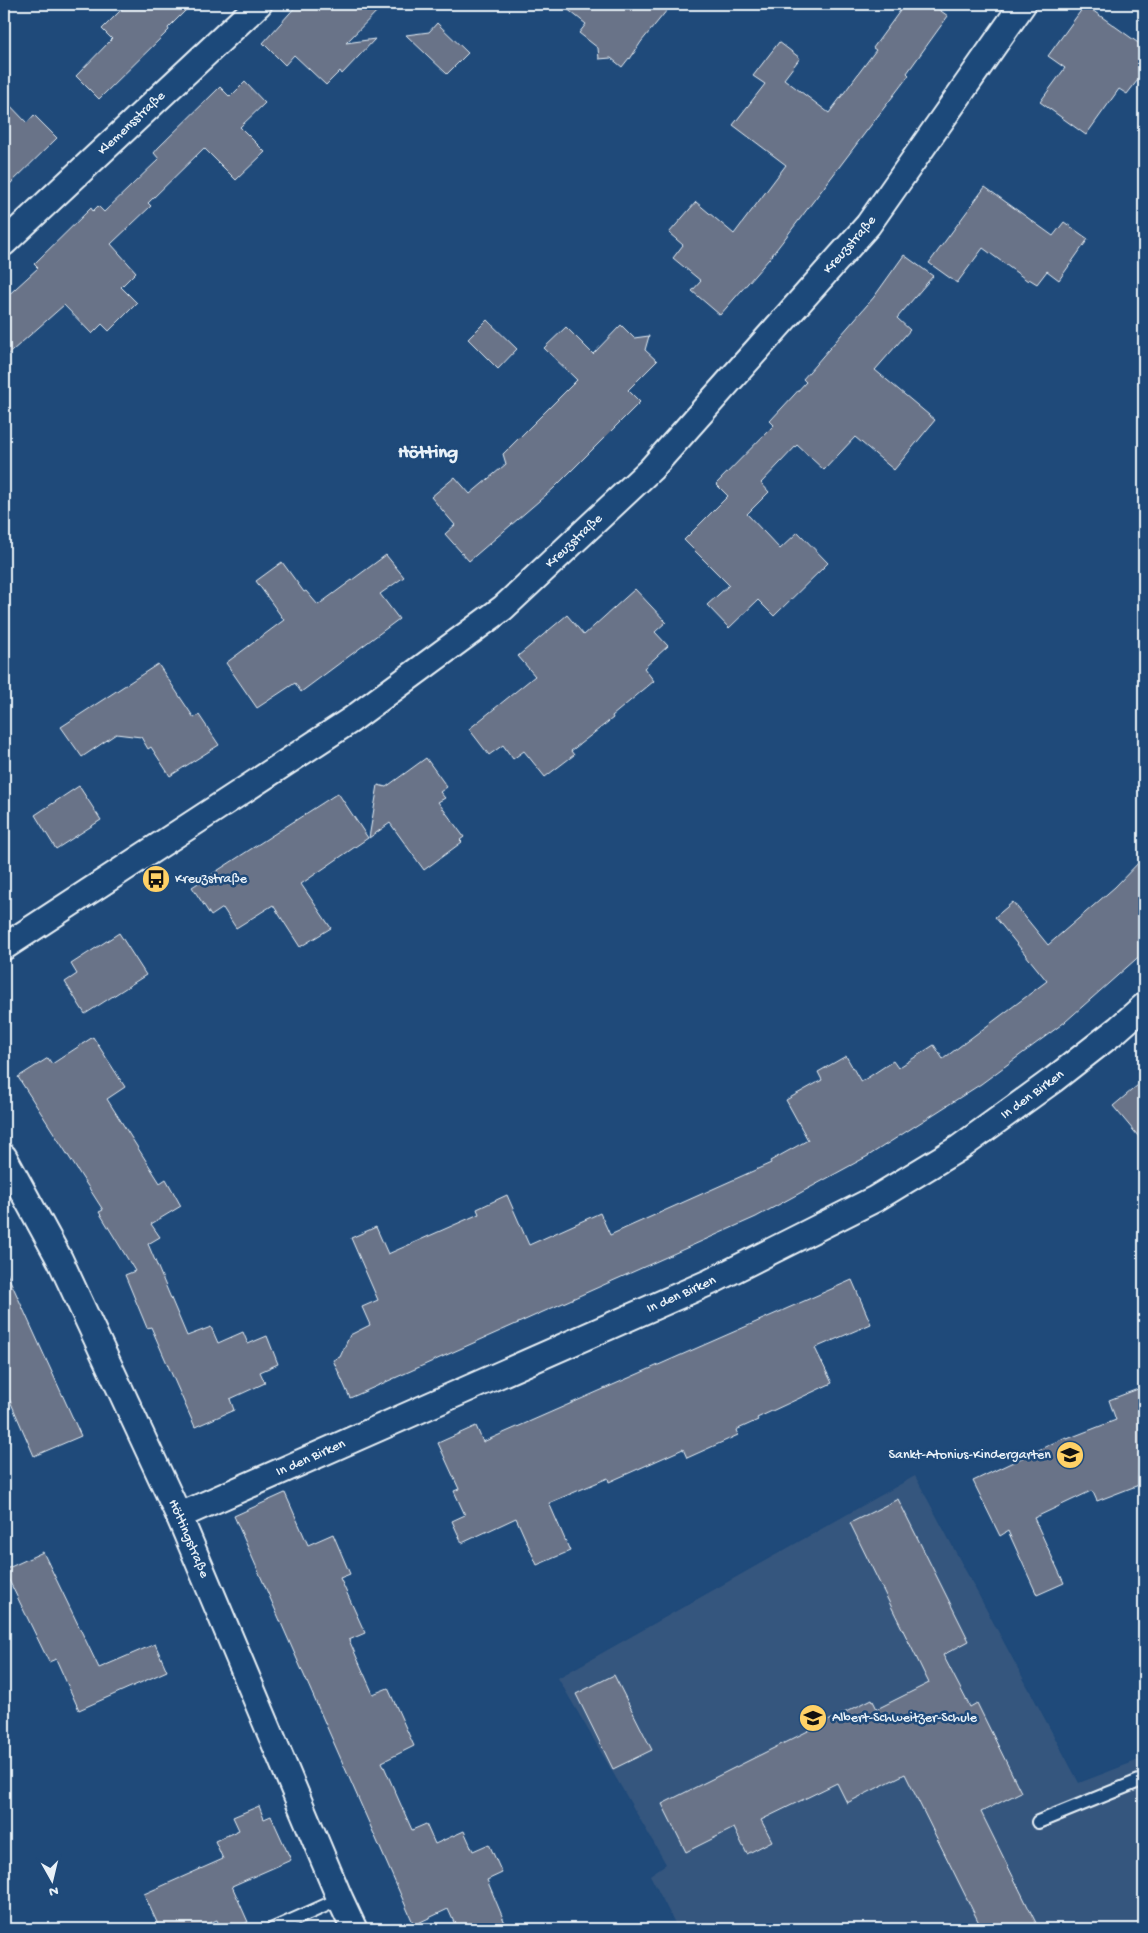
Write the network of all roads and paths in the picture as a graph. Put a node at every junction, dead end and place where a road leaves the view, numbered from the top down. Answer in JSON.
{"nodes":[{"id":1,"x":259,"y":4,"type":"edge"},
{"id":2,"x":1023,"y":4,"type":"edge"},
{"id":3,"x":4,"y":244,"type":"edge"},
{"id":4,"x":4,"y":947,"type":"edge"},
{"id":5,"x":1144,"y":1006,"type":"edge"},
{"id":6,"x":4,"y":1157,"type":"edge"},
{"id":7,"x":179,"y":1516,"type":"junction"},
{"id":8,"x":1144,"y":1779,"type":"edge"},
{"id":9,"x":1038,"y":1822,"type":"dead end"},
{"id":10,"x":340,"y":1899,"type":"junction"},
{"id":11,"x":272,"y":1929,"type":"edge"},
{"id":12,"x":354,"y":1929,"type":"edge"}],
"edges":[{"from":1,"to":3,"type":"street","name":"Klemensstraße"},
{"from":2,"to":4,"type":"street","name":"Kreuzstraße"},
{"from":5,"to":7,"type":"street","name":"In den Birken"},
{"from":6,"to":7,"type":"street","name":"Höttingstraße"},
{"from":7,"to":10,"type":"street","name":"Höttingstraße"},
{"from":8,"to":9,"type":"lane"},
{"from":10,"to":11,"type":"lane"},
{"from":10,"to":12,"type":"street","name":"Höttingstraße"}]}
